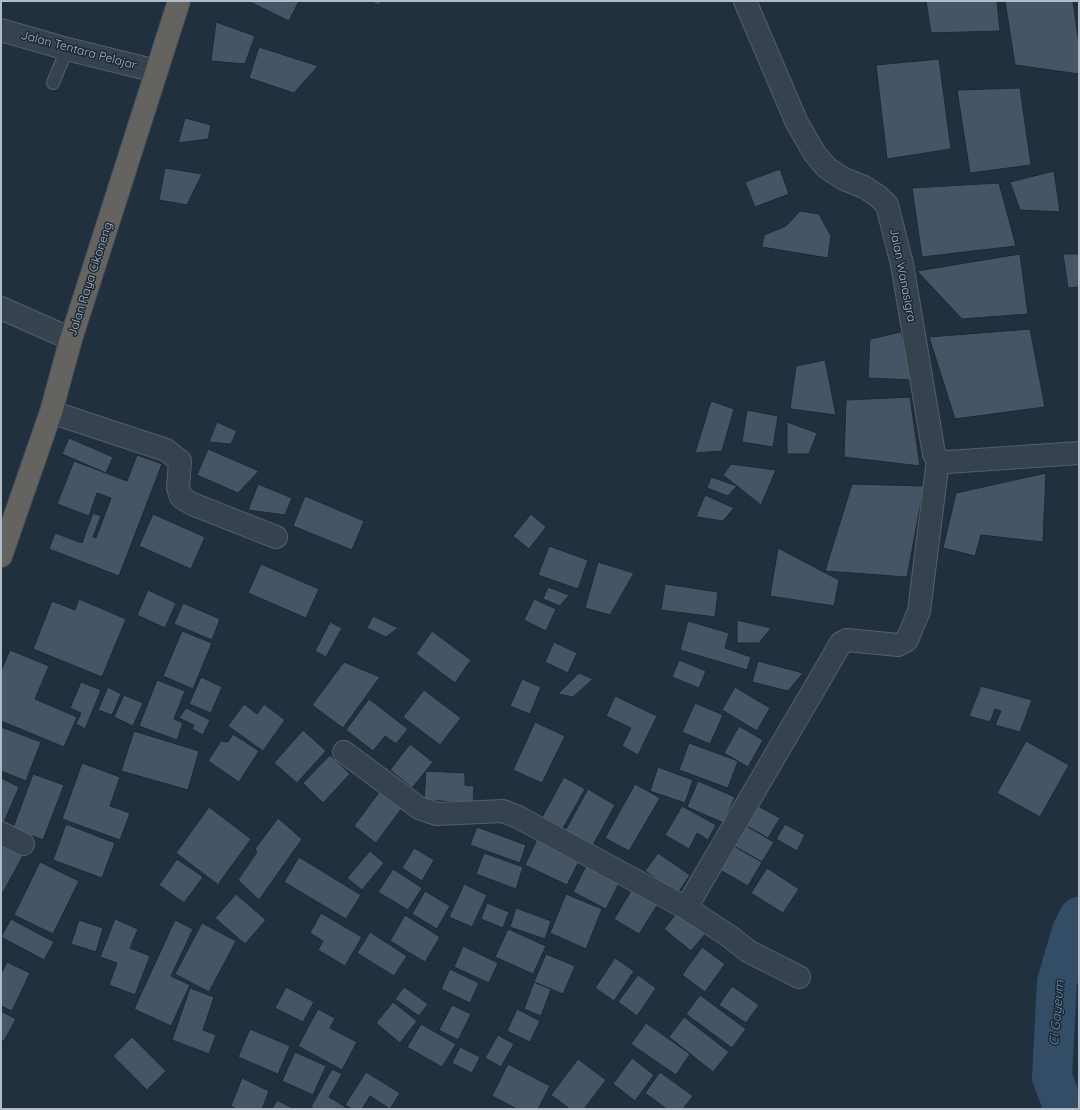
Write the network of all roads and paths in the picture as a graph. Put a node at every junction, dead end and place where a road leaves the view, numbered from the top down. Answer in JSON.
{"nodes":[{"id":1,"x":179,"y":1,"type":"edge"},
{"id":2,"x":744,"y":1,"type":"edge"},
{"id":3,"x":1,"y":30,"type":"edge"},
{"id":4,"x":67,"y":49,"type":"junction"},
{"id":5,"x":156,"y":70,"type":"junction"},
{"id":6,"x":53,"y":83,"type":"dead end"},
{"id":7,"x":1,"y":308,"type":"edge"},
{"id":8,"x":71,"y":339,"type":"junction"},
{"id":9,"x":51,"y":412,"type":"junction"},
{"id":10,"x":1079,"y":453,"type":"edge"},
{"id":11,"x":938,"y":460,"type":"junction"},
{"id":12,"x":276,"y":536,"type":"dead end"},
{"id":13,"x":1,"y":556,"type":"edge"},
{"id":14,"x":344,"y":752,"type":"dead end"},
{"id":15,"x":1,"y":833,"type":"edge"},
{"id":16,"x":23,"y":844,"type":"dead end"},
{"id":17,"x":686,"y":908,"type":"junction"},
{"id":18,"x":799,"y":977,"type":"dead end"}],
"edges":[{"from":1,"to":5,"type":"highway","name":"Jalan Raya Cikoneng"},
{"from":2,"to":11,"type":"street","name":"Jalan Wanasigra"},
{"from":3,"to":4,"type":"street","name":"Jalan Tentara Pelajar"},
{"from":4,"to":5,"type":"street","name":"Jalan Tentara Pelajar"},
{"from":4,"to":6,"type":"lane"},
{"from":5,"to":8,"type":"highway","name":"Jalan Raya Cikoneng"},
{"from":7,"to":8,"type":"street"},
{"from":8,"to":9,"type":"highway","name":"Jalan Raya Cikoneng"},
{"from":9,"to":12,"type":"street"},
{"from":9,"to":13,"type":"highway","name":"Jalan Raya Cikoneng"},
{"from":10,"to":11,"type":"street"},
{"from":11,"to":17,"type":"street"},
{"from":14,"to":17,"type":"street"},
{"from":15,"to":16,"type":"street"},
{"from":17,"to":18,"type":"street"}]}
